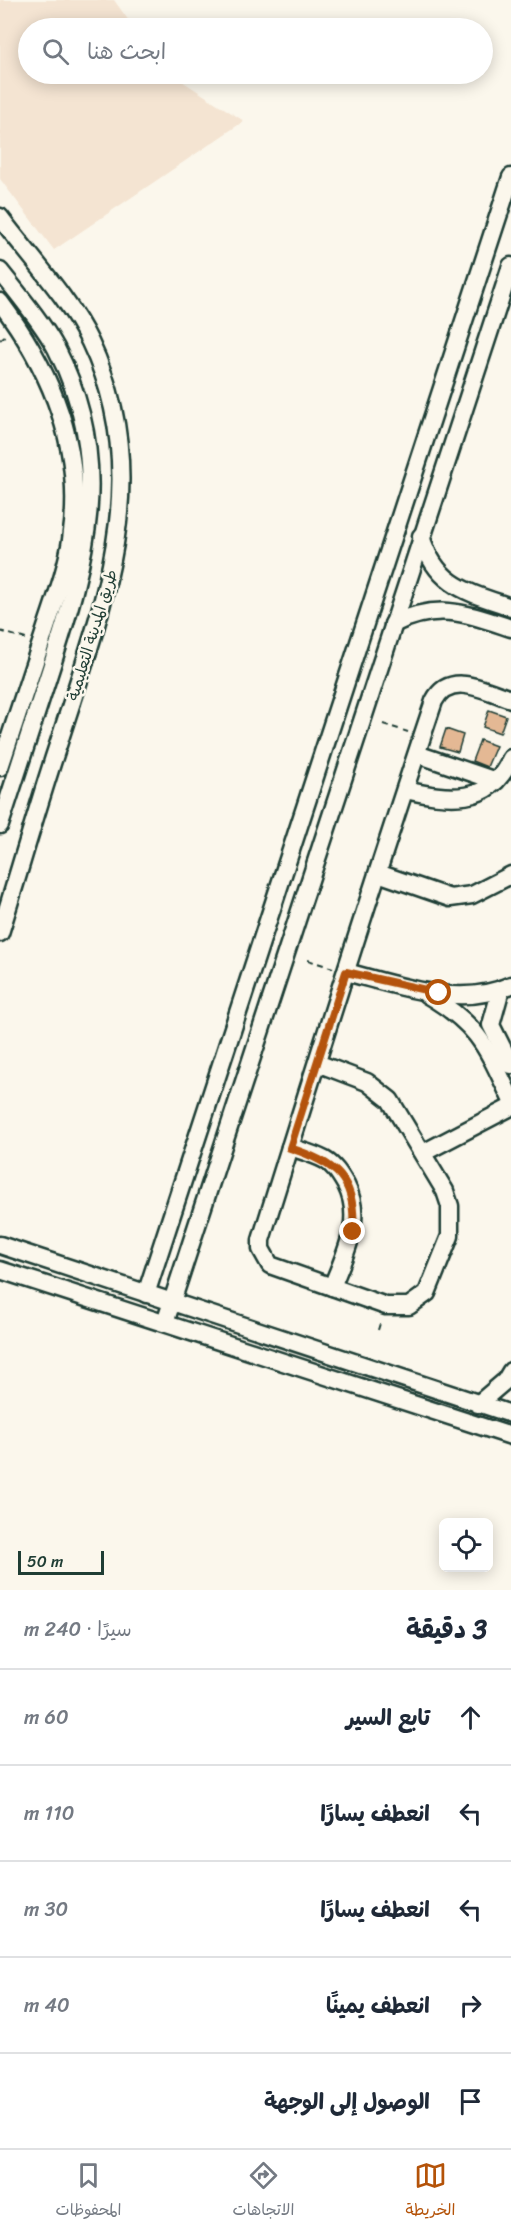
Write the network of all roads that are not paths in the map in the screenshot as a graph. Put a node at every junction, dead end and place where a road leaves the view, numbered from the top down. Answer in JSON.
{"nodes":[{"id":1,"x":511,"y":177,"type":"edge"},
{"id":2,"x":0,"y":217,"type":"edge"},
{"id":3,"x":511,"y":266,"type":"edge"},
{"id":4,"x":0,"y":271,"type":"edge"},
{"id":5,"x":0,"y":302,"type":"edge"},
{"id":6,"x":456,"y":343,"type":"junction"},
{"id":7,"x":483,"y":352,"type":"junction"},
{"id":8,"x":421,"y":536,"type":"junction"},
{"id":9,"x":511,"y":607,"type":"edge"},
{"id":10,"x":393,"y":624,"type":"junction"},
{"id":11,"x":511,"y":628,"type":"edge"},
{"id":12,"x":511,"y":699,"type":"edge"},
{"id":13,"x":417,"y":754,"type":"junction"},
{"id":14,"x":511,"y":758,"type":"edge"},
{"id":15,"x":0,"y":767,"type":"edge"},
{"id":16,"x":496,"y":781,"type":"junction"},
{"id":17,"x":405,"y":790,"type":"junction"},
{"id":18,"x":0,"y":825,"type":"edge"},
{"id":19,"x":378,"y":873,"type":"junction"},
{"id":20,"x":511,"y":875,"type":"edge"},
{"id":21,"x":0,"y":933,"type":"edge"},
{"id":22,"x":346,"y":972,"type":"junction"},
{"id":23,"x":506,"y":987,"type":"edge"},
{"id":24,"x":423,"y":992,"type":"junction"},
{"id":25,"x":317,"y":1063,"type":"junction"},
{"id":26,"x":511,"y":1065,"type":"edge"},
{"id":27,"x":511,"y":1099,"type":"edge"},
{"id":28,"x":511,"y":1107,"type":"edge"},
{"id":29,"x":290,"y":1148,"type":"junction"},
{"id":30,"x":423,"y":1153,"type":"junction"},
{"id":31,"x":0,"y":1245,"type":"edge"},
{"id":32,"x":0,"y":1270,"type":"edge"},
{"id":33,"x":332,"y":1287,"type":"junction"},
{"id":34,"x":146,"y":1294,"type":"junction"},
{"id":35,"x":172,"y":1303,"type":"junction"},
{"id":36,"x":165,"y":1323,"type":"junction"},
{"id":37,"x":511,"y":1371,"type":"edge"},
{"id":38,"x":478,"y":1404,"type":"junction"},
{"id":39,"x":511,"y":1414,"type":"edge"},
{"id":40,"x":511,"y":1436,"type":"edge"}],
"edges":[{"from":1,"to":6,"type":"street"},
{"from":2,"to":21,"type":"street","name":"طريق المدينة التعليمية"},
{"from":3,"to":7,"type":"street"},
{"from":4,"to":18,"type":"street","name":"طريق المدينة التعليمية"},
{"from":5,"to":15,"type":"street"},
{"from":6,"to":7,"type":"street"},
{"from":6,"to":34,"type":"street"},
{"from":7,"to":8,"type":"street"},
{"from":8,"to":9,"type":"street"},
{"from":8,"to":10,"type":"street"},
{"from":10,"to":11,"type":"street"},
{"from":10,"to":35,"type":"street"},
{"from":12,"to":13,"type":"street"},
{"from":13,"to":16,"type":"street"},
{"from":13,"to":17,"type":"street"},
{"from":14,"to":16,"type":"street"},
{"from":16,"to":17,"type":"street"},
{"from":17,"to":19,"type":"street"},
{"from":19,"to":20,"type":"street"},
{"from":19,"to":22,"type":"street"},
{"from":22,"to":24,"type":"street"},
{"from":22,"to":25,"type":"street"},
{"from":23,"to":24,"type":"street"},
{"from":23,"to":26,"type":"street"},
{"from":24,"to":27,"type":"street"},
{"from":25,"to":29,"type":"street"},
{"from":25,"to":30,"type":"street"},
{"from":28,"to":30,"type":"street"},
{"from":29,"to":33,"type":"street"},
{"from":29,"to":33,"type":"street"},
{"from":30,"to":33,"type":"street"},
{"from":31,"to":34,"type":"street"},
{"from":32,"to":36,"type":"street"},
{"from":34,"to":35,"type":"street"},
{"from":35,"to":36,"type":"street"},
{"from":35,"to":38,"type":"street"},
{"from":36,"to":40,"type":"street"},
{"from":37,"to":38,"type":"street"},
{"from":38,"to":39,"type":"street"}]}
